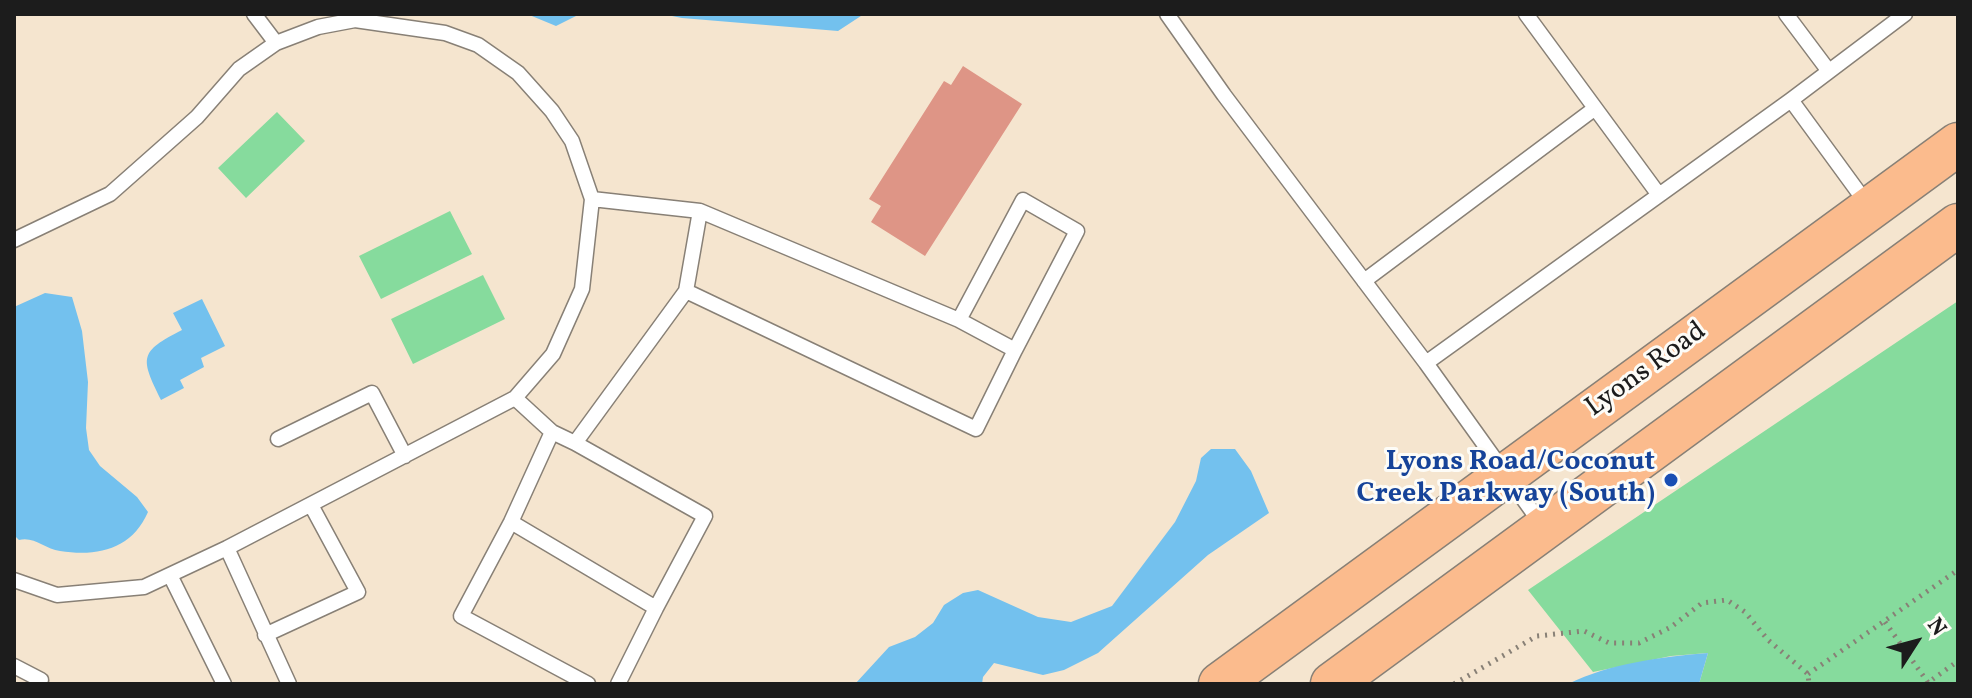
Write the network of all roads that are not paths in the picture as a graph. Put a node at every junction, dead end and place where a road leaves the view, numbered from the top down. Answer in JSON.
{"nodes":[{"id":1,"x":254,"y":14,"type":"edge"},
{"id":2,"x":1167,"y":14,"type":"edge"},
{"id":3,"x":1526,"y":14,"type":"edge"},
{"id":4,"x":1786,"y":14,"type":"edge"},
{"id":5,"x":1905,"y":14,"type":"edge"},
{"id":6,"x":276,"y":43,"type":"junction"},
{"id":7,"x":1828,"y":70,"type":"junction"},
{"id":8,"x":1791,"y":100,"type":"junction"},
{"id":9,"x":1594,"y":109,"type":"junction"},
{"id":10,"x":1958,"y":144,"type":"edge"},
{"id":11,"x":1659,"y":195,"type":"junction"},
{"id":12,"x":592,"y":199,"type":"junction"},
{"id":13,"x":1870,"y":208,"type":"junction"},
{"id":14,"x":700,"y":211,"type":"junction"},
{"id":15,"x":1958,"y":225,"type":"edge"},
{"id":16,"x":14,"y":240,"type":"edge"},
{"id":17,"x":1364,"y":281,"type":"junction"},
{"id":18,"x":686,"y":291,"type":"junction"},
{"id":19,"x":959,"y":320,"type":"junction"},
{"id":20,"x":1015,"y":350,"type":"junction"},
{"id":21,"x":1426,"y":363,"type":"junction"},
{"id":22,"x":515,"y":398,"type":"junction"},
{"id":23,"x":552,"y":432,"type":"junction"},
{"id":24,"x":278,"y":439,"type":"dead end"},
{"id":25,"x":575,"y":443,"type":"junction"},
{"id":26,"x":405,"y":456,"type":"junction"},
{"id":27,"x":1506,"y":475,"type":"junction"},
{"id":28,"x":311,"y":505,"type":"junction"},
{"id":29,"x":511,"y":522,"type":"junction"},
{"id":30,"x":1545,"y":528,"type":"junction"},
{"id":31,"x":227,"y":548,"type":"junction"},
{"id":32,"x":170,"y":575,"type":"junction"},
{"id":33,"x":14,"y":580,"type":"edge"},
{"id":34,"x":656,"y":608,"type":"junction"},
{"id":35,"x":265,"y":635,"type":"junction"},
{"id":36,"x":14,"y":666,"type":"edge"},
{"id":37,"x":39,"y":684,"type":"edge"},
{"id":38,"x":224,"y":684,"type":"edge"},
{"id":39,"x":289,"y":684,"type":"edge"},
{"id":40,"x":588,"y":684,"type":"edge"},
{"id":41,"x":618,"y":684,"type":"edge"},
{"id":42,"x":1220,"y":684,"type":"edge"},
{"id":43,"x":1332,"y":684,"type":"edge"}],
"edges":[{"from":1,"to":6,"type":"lane"},
{"from":2,"to":17,"type":"lane"},
{"from":3,"to":9,"type":"lane"},
{"from":4,"to":7,"type":"lane"},
{"from":5,"to":7,"type":"lane"},
{"from":6,"to":12,"type":"lane"},
{"from":6,"to":16,"type":"lane"},
{"from":7,"to":8,"type":"lane"},
{"from":8,"to":11,"type":"lane"},
{"from":8,"to":13,"type":"lane"},
{"from":9,"to":11,"type":"lane"},
{"from":9,"to":17,"type":"lane"},
{"from":10,"to":13,"type":"main road","name":"Lyons Road"},
{"from":11,"to":21,"type":"lane"},
{"from":12,"to":14,"type":"lane"},
{"from":12,"to":22,"type":"lane"},
{"from":13,"to":27,"type":"main road","name":"Lyons Road"},
{"from":14,"to":18,"type":"lane"},
{"from":14,"to":19,"type":"lane"},
{"from":15,"to":30,"type":"main road"},
{"from":17,"to":21,"type":"lane"},
{"from":18,"to":20,"type":"lane"},
{"from":18,"to":25,"type":"lane"},
{"from":19,"to":20,"type":"lane"},
{"from":19,"to":20,"type":"lane"},
{"from":21,"to":27,"type":"lane"},
{"from":22,"to":23,"type":"lane"},
{"from":22,"to":26,"type":"lane"},
{"from":23,"to":25,"type":"lane"},
{"from":23,"to":29,"type":"lane"},
{"from":24,"to":26,"type":"lane"},
{"from":25,"to":34,"type":"lane"},
{"from":26,"to":28,"type":"lane"},
{"from":27,"to":30,"type":"lane"},
{"from":27,"to":42,"type":"main road","name":"Lyons Road"},
{"from":28,"to":31,"type":"lane"},
{"from":28,"to":35,"type":"lane"},
{"from":29,"to":34,"type":"lane"},
{"from":29,"to":40,"type":"lane"},
{"from":30,"to":43,"type":"main road"},
{"from":31,"to":32,"type":"lane"},
{"from":31,"to":35,"type":"lane"},
{"from":32,"to":33,"type":"lane"},
{"from":32,"to":38,"type":"lane"},
{"from":34,"to":41,"type":"lane"},
{"from":35,"to":39,"type":"lane"},
{"from":36,"to":37,"type":"lane"}]}
